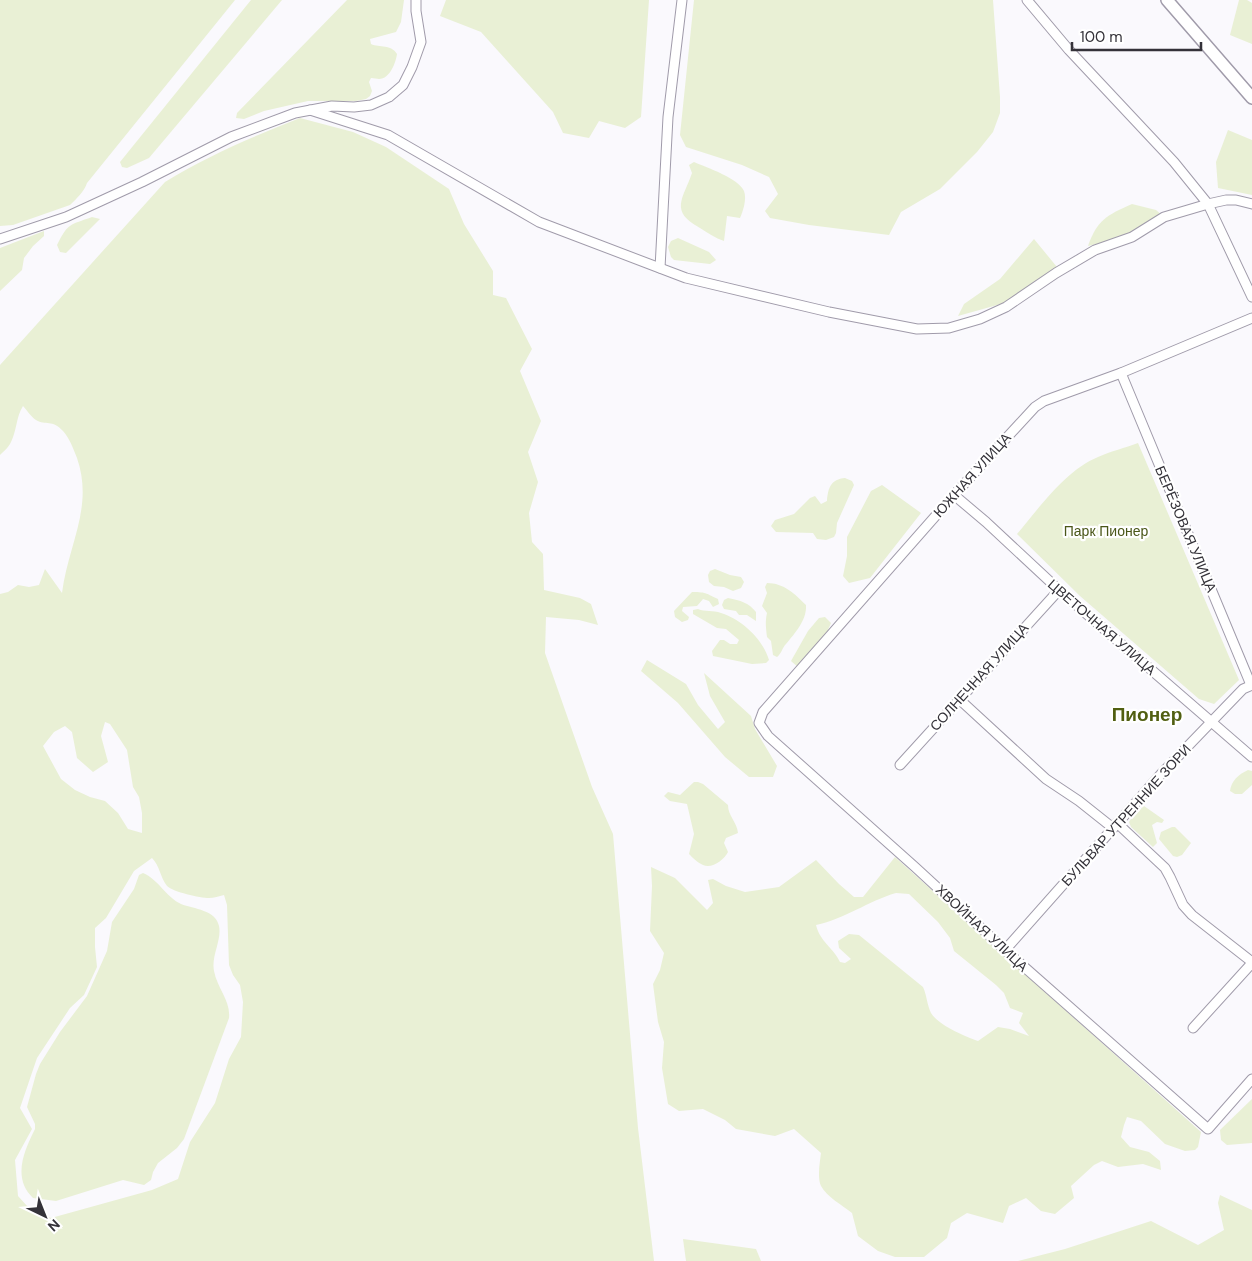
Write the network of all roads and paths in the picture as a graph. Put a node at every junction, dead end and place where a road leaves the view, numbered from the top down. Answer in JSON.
{"nodes":[{"id":1,"x":416,"y":0,"type":"edge"},
{"id":2,"x":682,"y":0,"type":"edge"},
{"id":3,"x":1027,"y":0,"type":"edge"},
{"id":4,"x":1167,"y":0,"type":"edge"},
{"id":5,"x":1252,"y":98,"type":"edge"},
{"id":6,"x":310,"y":110,"type":"junction"},
{"id":7,"x":1208,"y":204,"type":"junction"},
{"id":8,"x":1252,"y":204,"type":"edge"},
{"id":9,"x":0,"y":240,"type":"edge"},
{"id":10,"x":660,"y":268,"type":"junction"},
{"id":11,"x":1252,"y":297,"type":"edge"},
{"id":12,"x":1252,"y":318,"type":"edge"},
{"id":13,"x":1121,"y":373,"type":"junction"},
{"id":14,"x":954,"y":495,"type":"junction"},
{"id":15,"x":1059,"y":590,"type":"junction"},
{"id":16,"x":1251,"y":685,"type":"edge"},
{"id":17,"x":959,"y":699,"type":"junction"},
{"id":18,"x":1210,"y":722,"type":"junction"},
{"id":19,"x":759,"y":723,"type":"joint"},
{"id":20,"x":1252,"y":757,"type":"edge"},
{"id":21,"x":900,"y":765,"type":"dead end"},
{"id":22,"x":1115,"y":826,"type":"junction"},
{"id":23,"x":1005,"y":950,"type":"junction"},
{"id":24,"x":1252,"y":963,"type":"edge"},
{"id":25,"x":1193,"y":1028,"type":"dead end"},
{"id":26,"x":1252,"y":1079,"type":"edge"}],
"edges":[{"from":1,"to":6,"type":"street"},
{"from":2,"to":10,"type":"street"},
{"from":3,"to":7,"type":"street"},
{"from":4,"to":5,"type":"main road"},
{"from":6,"to":9,"type":"street"},
{"from":6,"to":10,"type":"street"},
{"from":7,"to":8,"type":"street"},
{"from":7,"to":10,"type":"street"},
{"from":7,"to":11,"type":"street"},
{"from":12,"to":13,"type":"street","name":"ЮЖНАЯ УЛИЦА"},
{"from":13,"to":14,"type":"street","name":"ЮЖНАЯ УЛИЦА"},
{"from":13,"to":16,"type":"street","name":"БЕРЁЗОВАЯ УЛИЦА"},
{"from":14,"to":15,"type":"street","name":"ЦВЕТОЧНАЯ УЛИЦА"},
{"from":14,"to":19,"type":"street","name":"ЮЖНАЯ УЛИЦА"},
{"from":15,"to":17,"type":"street","name":"СОЛНЕЧНАЯ УЛИЦА"},
{"from":15,"to":18,"type":"street","name":"ЦВЕТОЧНАЯ УЛИЦА"},
{"from":16,"to":18,"type":"street","name":"БУЛЬВАР УТРЕННИЕ ЗОРИ"},
{"from":17,"to":21,"type":"street","name":"СОЛНЕЧНАЯ УЛИЦА"},
{"from":17,"to":22,"type":"street"},
{"from":18,"to":20,"type":"street","name":"ЦВЕТОЧНАЯ УЛИЦА"},
{"from":18,"to":22,"type":"street","name":"БУЛЬВАР УТРЕННИЕ ЗОРИ"},
{"from":19,"to":23,"type":"street","name":"ХВОЙНАЯ УЛИЦА"},
{"from":22,"to":23,"type":"street","name":"БУЛЬВАР УТРЕННИЕ ЗОРИ"},
{"from":22,"to":24,"type":"street"},
{"from":23,"to":26,"type":"street","name":"ХВОЙНАЯ УЛИЦА"},
{"from":24,"to":25,"type":"street"}]}
